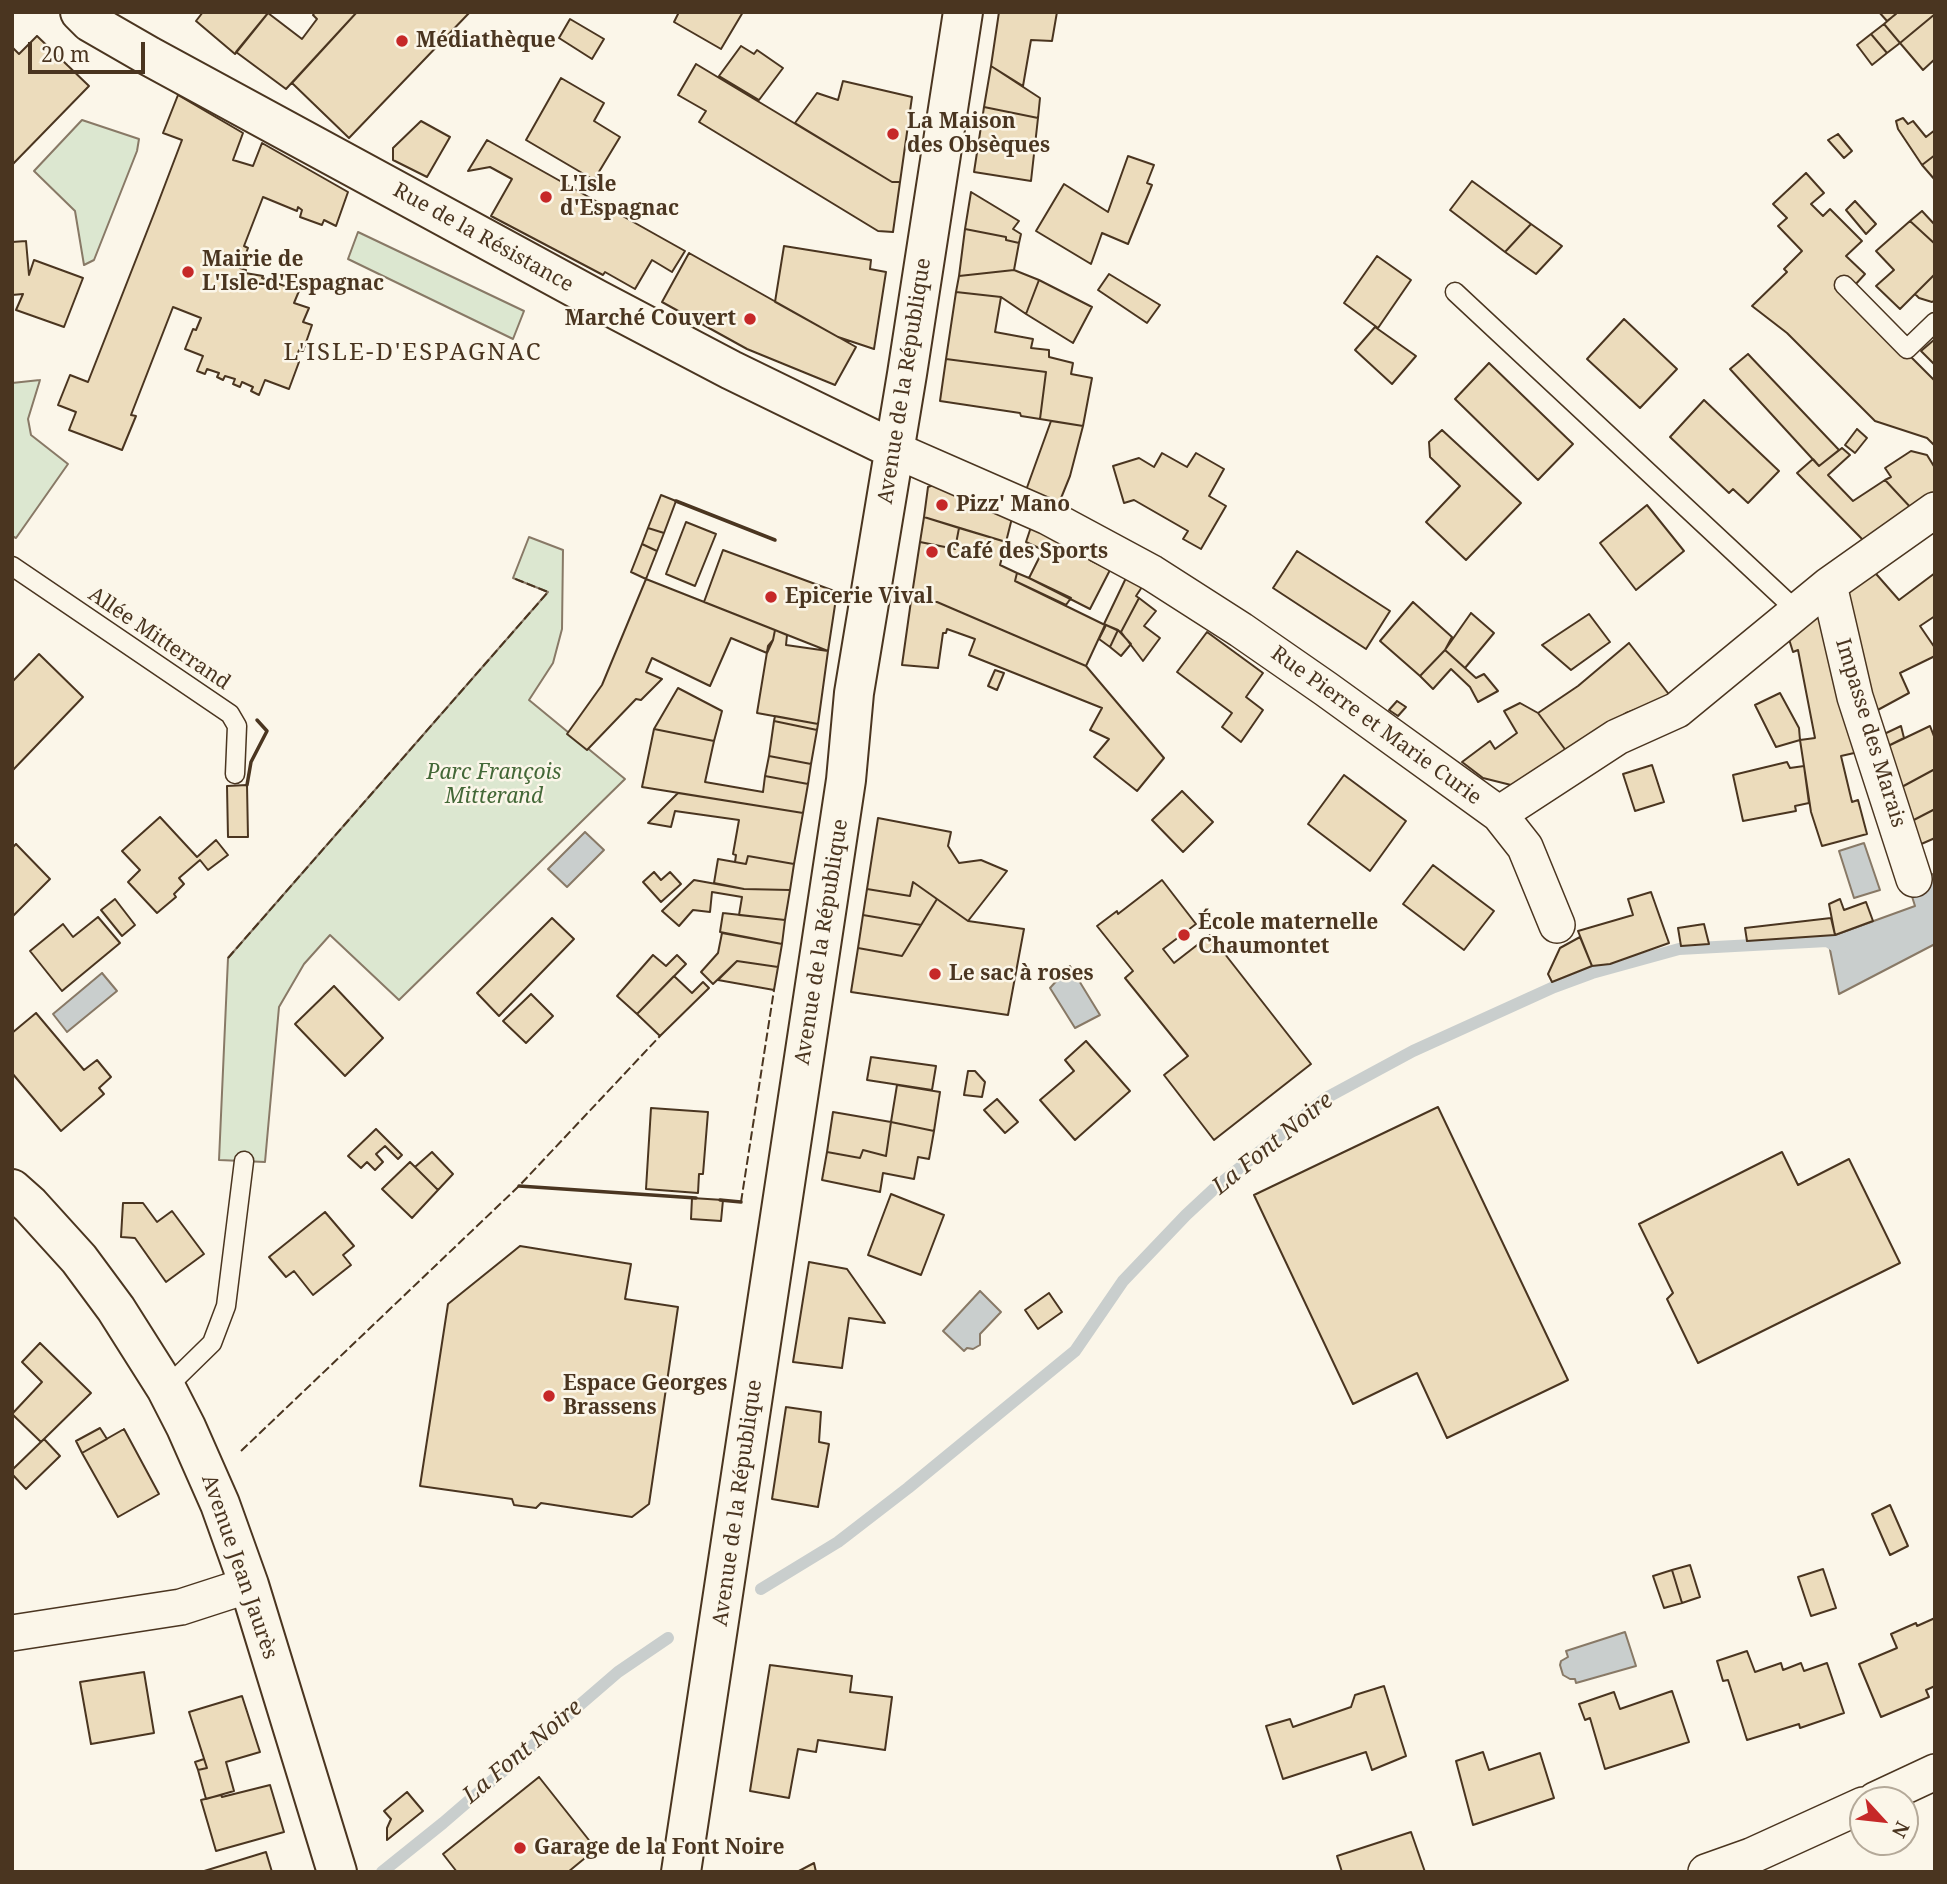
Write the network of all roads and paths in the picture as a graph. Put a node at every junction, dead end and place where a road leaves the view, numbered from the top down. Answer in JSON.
{"nodes":[{"id":1,"x":80,"y":12,"type":"edge"},
{"id":2,"x":963,"y":12,"type":"edge"},
{"id":3,"x":1844,"y":285,"type":"dead end"},
{"id":4,"x":1455,"y":292,"type":"dead end"},
{"id":5,"x":1935,"y":322,"type":"edge"},
{"id":6,"x":895,"y":450,"type":"junction"},
{"id":7,"x":1935,"y":510,"type":"edge"},
{"id":8,"x":12,"y":566,"type":"edge"},
{"id":9,"x":1829,"y":585,"type":"junction"},
{"id":10,"x":1797,"y":611,"type":"junction"},
{"id":11,"x":235,"y":774,"type":"dead end"},
{"id":12,"x":1499,"y":814,"type":"junction"},
{"id":13,"x":1914,"y":880,"type":"dead end"},
{"id":14,"x":1557,"y":925,"type":"dead end"},
{"id":15,"x":244,"y":1161,"type":"dead end"},
{"id":16,"x":12,"y":1189,"type":"edge"},
{"id":17,"x":166,"y":1388,"type":"junction"},
{"id":18,"x":249,"y":1585,"type":"junction"},
{"id":19,"x":12,"y":1633,"type":"edge"},
{"id":20,"x":1935,"y":1772,"type":"edge"},
{"id":21,"x":1905,"y":1786,"type":"edge"},
{"id":22,"x":1849,"y":1811,"type":"edge"},
{"id":23,"x":337,"y":1872,"type":"edge"},
{"id":24,"x":681,"y":1872,"type":"edge"},
{"id":25,"x":1706,"y":1872,"type":"edge"}],
"edges":[{"from":1,"to":6,"type":"main road","name":"Rue de la Résistance"},
{"from":2,"to":6,"type":"main road","name":"Avenue de la République"},
{"from":3,"to":5,"type":"lane"},
{"from":4,"to":10,"type":"lane"},
{"from":6,"to":12,"type":"street","name":"Rue Pierre et Marie Curie"},
{"from":6,"to":24,"type":"main road","name":"Avenue de la République"},
{"from":7,"to":9,"type":"street","name":"Rue Pierre et Marie Curie"},
{"from":8,"to":11,"type":"lane","name":"Allée Mitterrand"},
{"from":9,"to":10,"type":"street","name":"Rue Pierre et Marie Curie"},
{"from":9,"to":13,"type":"street","name":"Impasse des Marais"},
{"from":10,"to":12,"type":"street","name":"Rue Pierre et Marie Curie"},
{"from":12,"to":14,"type":"street"},
{"from":15,"to":17,"type":"lane"},
{"from":16,"to":17,"type":"main road","name":"Avenue Jean Jaurès"},
{"from":17,"to":18,"type":"main road","name":"Avenue Jean Jaurès"},
{"from":18,"to":19,"type":"street"},
{"from":18,"to":23,"type":"main road","name":"Avenue Jean Jaurès"},
{"from":20,"to":21,"type":"street"},
{"from":22,"to":25,"type":"street"}]}
